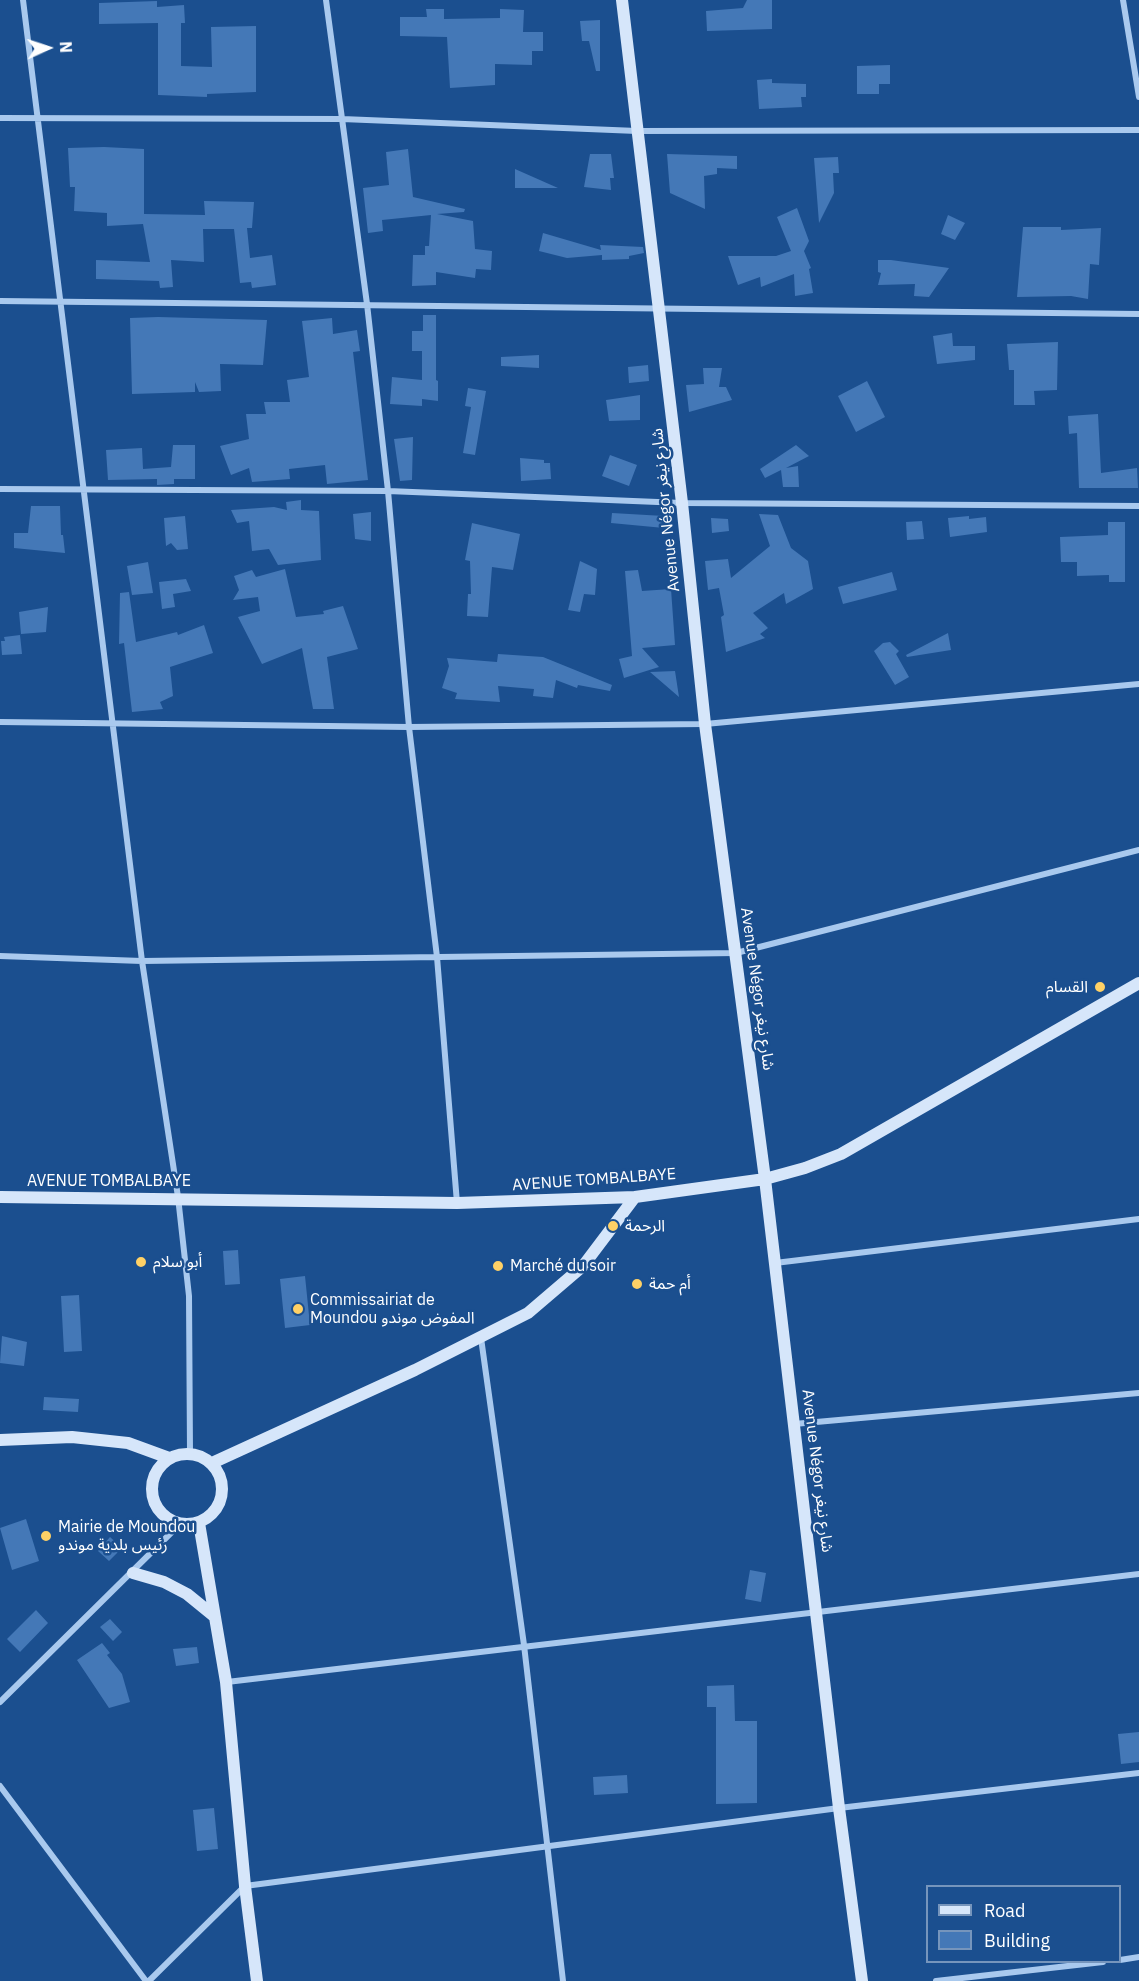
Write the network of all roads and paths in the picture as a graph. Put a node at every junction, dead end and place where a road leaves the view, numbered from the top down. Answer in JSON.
{"nodes":[{"id":1,"x":23,"y":0,"type":"edge"},
{"id":2,"x":326,"y":0,"type":"edge"},
{"id":3,"x":622,"y":0,"type":"edge"},
{"id":4,"x":1123,"y":0,"type":"edge"},
{"id":5,"x":1139,"y":97,"type":"edge"},
{"id":6,"x":0,"y":118,"type":"edge"},
{"id":7,"x":38,"y":118,"type":"junction"},
{"id":8,"x":342,"y":119,"type":"junction"},
{"id":9,"x":1139,"y":130,"type":"edge"},
{"id":10,"x":637,"y":131,"type":"junction"},
{"id":11,"x":0,"y":301,"type":"edge"},
{"id":12,"x":60,"y":302,"type":"junction"},
{"id":13,"x":367,"y":304,"type":"junction"},
{"id":14,"x":660,"y":310,"type":"junction"},
{"id":15,"x":1139,"y":314,"type":"edge"},
{"id":16,"x":0,"y":489,"type":"edge"},
{"id":17,"x":85,"y":491,"type":"junction"},
{"id":18,"x":388,"y":491,"type":"junction"},
{"id":19,"x":682,"y":503,"type":"junction"},
{"id":20,"x":1139,"y":506,"type":"edge"},
{"id":21,"x":1139,"y":684,"type":"edge"},
{"id":22,"x":0,"y":722,"type":"edge"},
{"id":23,"x":112,"y":723,"type":"junction"},
{"id":24,"x":705,"y":724,"type":"junction"},
{"id":25,"x":409,"y":727,"type":"junction"},
{"id":26,"x":1139,"y":850,"type":"edge"},
{"id":27,"x":736,"y":953,"type":"junction"},
{"id":28,"x":0,"y":956,"type":"edge"},
{"id":29,"x":437,"y":957,"type":"junction"},
{"id":30,"x":142,"y":961,"type":"junction"},
{"id":31,"x":1139,"y":983,"type":"edge"},
{"id":32,"x":765,"y":1179,"type":"junction"},
{"id":33,"x":0,"y":1197,"type":"edge"},
{"id":34,"x":178,"y":1197,"type":"junction"},
{"id":35,"x":635,"y":1197,"type":"junction"},
{"id":36,"x":458,"y":1203,"type":"junction"},
{"id":37,"x":1139,"y":1219,"type":"edge"},
{"id":38,"x":775,"y":1263,"type":"junction"},
{"id":39,"x":481,"y":1338,"type":"junction"},
{"id":40,"x":1139,"y":1394,"type":"edge"},
{"id":41,"x":794,"y":1424,"type":"junction"},
{"id":42,"x":0,"y":1440,"type":"edge"},
{"id":43,"x":190,"y":1453,"type":"junction"},
{"id":44,"x":169,"y":1458,"type":"junction"},
{"id":45,"x":212,"y":1463,"type":"junction"},
{"id":46,"x":199,"y":1523,"type":"junction"},
{"id":47,"x":180,"y":1524,"type":"junction"},
{"id":48,"x":133,"y":1572,"type":"junction"},
{"id":49,"x":1139,"y":1574,"type":"edge"},
{"id":50,"x":818,"y":1612,"type":"junction"},
{"id":51,"x":214,"y":1616,"type":"junction"},
{"id":52,"x":524,"y":1645,"type":"junction"},
{"id":53,"x":226,"y":1682,"type":"junction"},
{"id":54,"x":0,"y":1702,"type":"edge"},
{"id":55,"x":1139,"y":1773,"type":"edge"},
{"id":56,"x":0,"y":1786,"type":"edge"},
{"id":57,"x":839,"y":1808,"type":"junction"},
{"id":58,"x":548,"y":1845,"type":"junction"},
{"id":59,"x":245,"y":1886,"type":"junction"},
{"id":60,"x":1139,"y":1957,"type":"edge"},
{"id":61,"x":1121,"y":1960,"type":"edge"},
{"id":62,"x":1094,"y":1963,"type":"edge"},
{"id":63,"x":147,"y":1981,"type":"edge"},
{"id":64,"x":257,"y":1981,"type":"edge"},
{"id":65,"x":563,"y":1981,"type":"edge"},
{"id":66,"x":862,"y":1981,"type":"edge"},
{"id":67,"x":936,"y":1981,"type":"edge"}],
"edges":[{"from":1,"to":7,"type":"street"},
{"from":2,"to":8,"type":"street"},
{"from":3,"to":10,"type":"main road","name":"Avenue Négor شارع نيغر"},
{"from":4,"to":5,"type":"street"},
{"from":6,"to":7,"type":"street"},
{"from":7,"to":8,"type":"street"},
{"from":7,"to":12,"type":"street"},
{"from":8,"to":10,"type":"street"},
{"from":8,"to":13,"type":"street"},
{"from":9,"to":10,"type":"street"},
{"from":10,"to":14,"type":"main road","name":"Avenue Négor شارع نيغر"},
{"from":11,"to":12,"type":"street"},
{"from":12,"to":13,"type":"street"},
{"from":12,"to":17,"type":"street"},
{"from":13,"to":14,"type":"street"},
{"from":13,"to":18,"type":"street"},
{"from":14,"to":15,"type":"street"},
{"from":14,"to":19,"type":"main road","name":"Avenue Négor شارع نيغر"},
{"from":16,"to":17,"type":"street"},
{"from":17,"to":18,"type":"street"},
{"from":17,"to":23,"type":"street"},
{"from":18,"to":19,"type":"street"},
{"from":18,"to":25,"type":"street"},
{"from":19,"to":20,"type":"street"},
{"from":19,"to":24,"type":"main road","name":"Avenue Négor شارع نيغر"},
{"from":21,"to":24,"type":"street"},
{"from":22,"to":23,"type":"street"},
{"from":23,"to":25,"type":"street"},
{"from":23,"to":30,"type":"street"},
{"from":24,"to":25,"type":"street"},
{"from":24,"to":27,"type":"main road","name":"Avenue Négor شارع نيغر"},
{"from":25,"to":29,"type":"street"},
{"from":26,"to":27,"type":"street"},
{"from":27,"to":29,"type":"street"},
{"from":27,"to":32,"type":"main road","name":"Avenue Négor شارع نيغر"},
{"from":28,"to":30,"type":"street"},
{"from":29,"to":30,"type":"street"},
{"from":29,"to":36,"type":"street"},
{"from":30,"to":34,"type":"street"},
{"from":31,"to":32,"type":"main road","name":"AVENUE TOMBALBAYE"},
{"from":32,"to":35,"type":"main road","name":"AVENUE TOMBALBAYE"},
{"from":32,"to":38,"type":"main road","name":"Avenue Négor شارع نيغر"},
{"from":33,"to":34,"type":"main road","name":"AVENUE TOMBALBAYE"},
{"from":34,"to":36,"type":"main road","name":"AVENUE TOMBALBAYE"},
{"from":34,"to":43,"type":"street"},
{"from":35,"to":36,"type":"main road","name":"AVENUE TOMBALBAYE"},
{"from":35,"to":39,"type":"main road"},
{"from":37,"to":38,"type":"street"},
{"from":38,"to":41,"type":"main road","name":"Avenue Négor شارع نيغر"},
{"from":39,"to":45,"type":"main road"},
{"from":39,"to":52,"type":"street"},
{"from":40,"to":41,"type":"street"},
{"from":41,"to":50,"type":"main road","name":"Avenue Négor شارع نيغر"},
{"from":42,"to":44,"type":"main road"},
{"from":43,"to":44,"type":"main road"},
{"from":43,"to":45,"type":"main road"},
{"from":44,"to":47,"type":"main road"},
{"from":45,"to":46,"type":"main road"},
{"from":46,"to":47,"type":"main road"},
{"from":46,"to":51,"type":"main road"},
{"from":47,"to":48,"type":"street"},
{"from":48,"to":51,"type":"main road"},
{"from":48,"to":54,"type":"street"},
{"from":49,"to":50,"type":"street"},
{"from":50,"to":52,"type":"street"},
{"from":50,"to":57,"type":"main road","name":"Avenue Négor شارع نيغر"},
{"from":51,"to":53,"type":"main road"},
{"from":52,"to":53,"type":"street"},
{"from":52,"to":58,"type":"street"},
{"from":53,"to":59,"type":"main road"},
{"from":55,"to":57,"type":"street"},
{"from":56,"to":63,"type":"street"},
{"from":57,"to":58,"type":"street"},
{"from":57,"to":66,"type":"main road","name":"Avenue Négor شارع نيغر"},
{"from":58,"to":59,"type":"street"},
{"from":58,"to":65,"type":"street"},
{"from":59,"to":63,"type":"street"},
{"from":59,"to":64,"type":"main road"},
{"from":60,"to":61,"type":"street"},
{"from":62,"to":67,"type":"street"}]}
